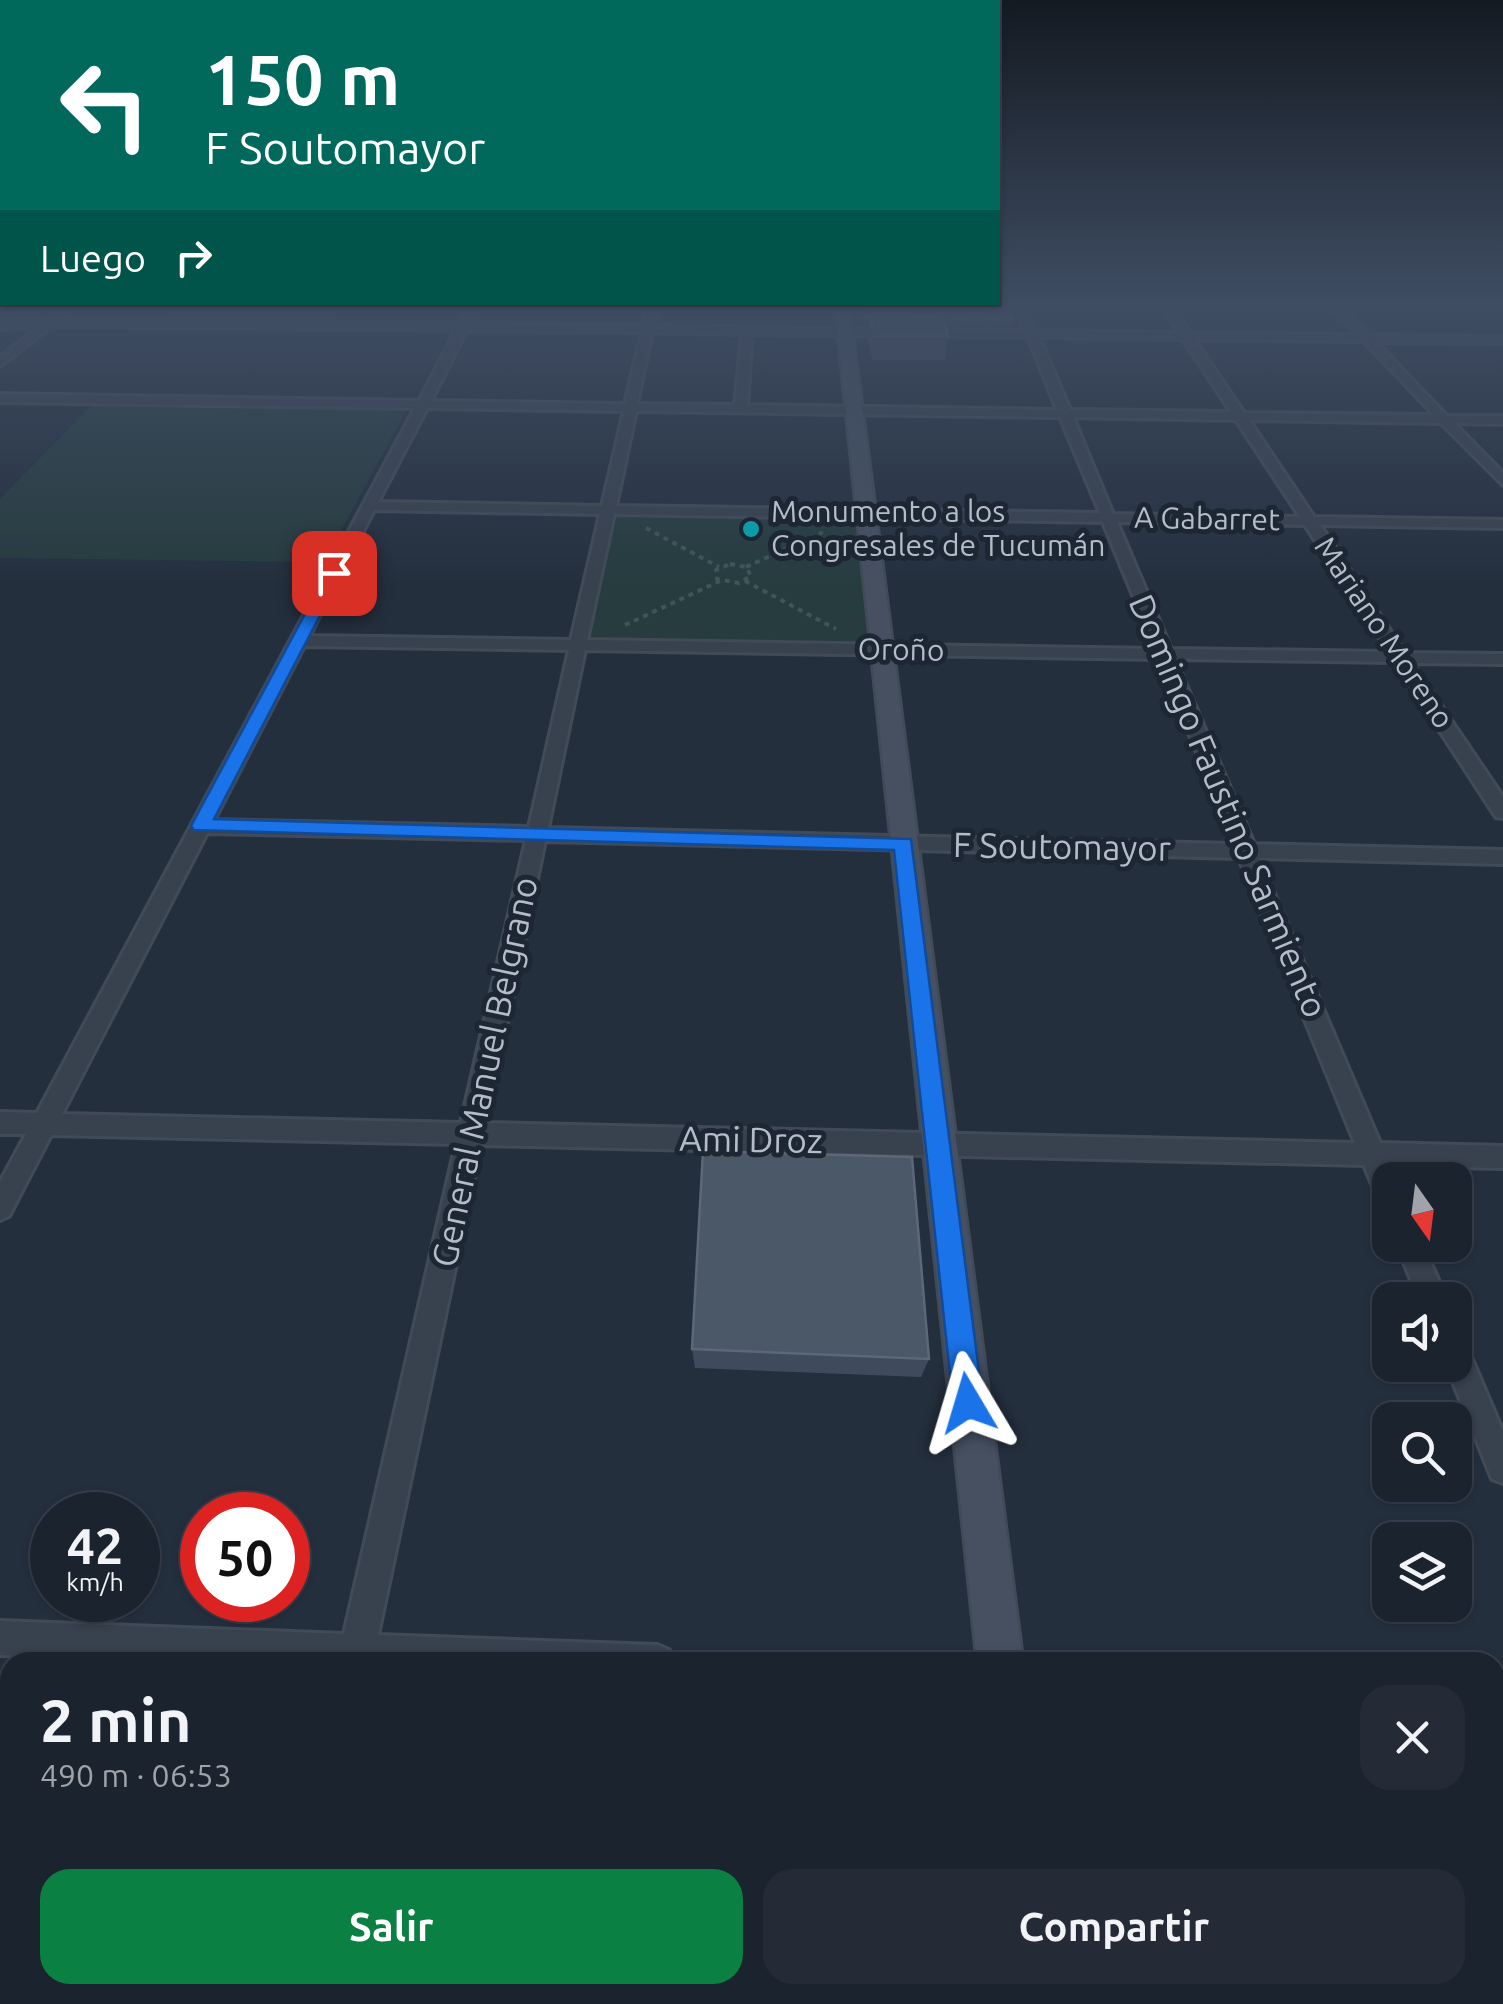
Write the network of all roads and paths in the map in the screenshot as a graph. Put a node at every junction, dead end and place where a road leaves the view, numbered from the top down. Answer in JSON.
{"nodes":[{"id":1,"x":55,"y":399,"type":"edge"},
{"id":2,"x":426,"y":399,"type":"edge"},
{"id":3,"x":632,"y":399,"type":"edge"},
{"id":4,"x":743,"y":399,"type":"edge"},
{"id":5,"x":852,"y":399,"type":"edge"},
{"id":6,"x":1059,"y":399,"type":"edge"},
{"id":7,"x":1228,"y":399,"type":"edge"},
{"id":8,"x":1424,"y":399,"type":"edge"},
{"id":9,"x":424,"y":402,"type":"junction"},
{"id":10,"x":630,"y":408,"type":"junction"},
{"id":11,"x":742,"y":410,"type":"junction"},
{"id":12,"x":853,"y":412,"type":"junction"},
{"id":13,"x":1065,"y":414,"type":"junction"},
{"id":14,"x":1240,"y":416,"type":"junction"},
{"id":15,"x":1444,"y":419,"type":"junction"},
{"id":16,"x":1503,"y":420,"type":"edge"},
{"id":17,"x":1503,"y":481,"type":"edge"},
{"id":18,"x":370,"y":506,"type":"junction"},
{"id":19,"x":608,"y":509,"type":"junction"},
{"id":20,"x":864,"y":515,"type":"junction"},
{"id":21,"x":1108,"y":518,"type":"junction"},
{"id":22,"x":1310,"y":521,"type":"junction"},
{"id":23,"x":634,"y":522,"type":"dead end"},
{"id":24,"x":1503,"y":524,"type":"edge"},
{"id":25,"x":835,"y":526,"type":"dead end"},
{"id":26,"x":746,"y":567,"type":"junction"},
{"id":27,"x":720,"y":568,"type":"junction"},
{"id":28,"x":720,"y":580,"type":"junction"},
{"id":29,"x":745,"y":581,"type":"junction"},
{"id":30,"x":622,"y":626,"type":"dead end"},
{"id":31,"x":848,"y":635,"type":"dead end"},
{"id":32,"x":298,"y":640,"type":"junction"},
{"id":33,"x":578,"y":646,"type":"junction"},
{"id":34,"x":883,"y":650,"type":"junction"},
{"id":35,"x":1165,"y":654,"type":"junction"},
{"id":36,"x":1400,"y":658,"type":"junction"},
{"id":37,"x":1503,"y":659,"type":"edge"},
{"id":38,"x":1503,"y":812,"type":"edge"},
{"id":39,"x":201,"y":826,"type":"junction"},
{"id":40,"x":537,"y":834,"type":"junction"},
{"id":41,"x":904,"y":844,"type":"junction"},
{"id":42,"x":1247,"y":852,"type":"junction"},
{"id":43,"x":1503,"y":857,"type":"edge"},
{"id":44,"x":0,"y":1123,"type":"edge"},
{"id":45,"x":44,"y":1124,"type":"junction"},
{"id":46,"x":472,"y":1135,"type":"junction"},
{"id":47,"x":937,"y":1144,"type":"junction"},
{"id":48,"x":1372,"y":1154,"type":"junction"},
{"id":49,"x":1503,"y":1157,"type":"edge"},
{"id":50,"x":1375,"y":1162,"type":"edge"},
{"id":51,"x":0,"y":1208,"type":"edge"},
{"id":52,"x":1467,"y":1382,"type":"edge"},
{"id":53,"x":1503,"y":1468,"type":"edge"},
{"id":54,"x":0,"y":1638,"type":"edge"},
{"id":55,"x":249,"y":1652,"type":"edge"},
{"id":56,"x":357,"y":1652,"type":"edge"},
{"id":57,"x":999,"y":1652,"type":"edge"}],
"edges":[{"from":1,"to":9,"type":"street"},
{"from":2,"to":9,"type":"street"},
{"from":3,"to":10,"type":"street","name":"General Manuel Belgrano"},
{"from":4,"to":11,"type":"street"},
{"from":5,"to":12,"type":"main road"},
{"from":6,"to":13,"type":"street","name":"Domingo Faustino Sarmiento"},
{"from":7,"to":14,"type":"street","name":"Mariano Moreno"},
{"from":8,"to":15,"type":"street"},
{"from":9,"to":10,"type":"street"},
{"from":9,"to":18,"type":"street"},
{"from":10,"to":11,"type":"street"},
{"from":10,"to":19,"type":"street","name":"General Manuel Belgrano"},
{"from":11,"to":12,"type":"street"},
{"from":12,"to":13,"type":"street"},
{"from":12,"to":20,"type":"main road"},
{"from":13,"to":14,"type":"street"},
{"from":13,"to":21,"type":"street","name":"Domingo Faustino Sarmiento"},
{"from":14,"to":15,"type":"street"},
{"from":14,"to":22,"type":"street","name":"Mariano Moreno"},
{"from":15,"to":16,"type":"street"},
{"from":15,"to":17,"type":"street"},
{"from":18,"to":19,"type":"street","name":"A Gabarret"},
{"from":18,"to":32,"type":"street"},
{"from":19,"to":20,"type":"street","name":"A Gabarret"},
{"from":19,"to":33,"type":"street","name":"General Manuel Belgrano"},
{"from":20,"to":21,"type":"street","name":"A Gabarret"},
{"from":20,"to":34,"type":"main road"},
{"from":21,"to":22,"type":"street","name":"A Gabarret"},
{"from":21,"to":35,"type":"street","name":"Domingo Faustino Sarmiento"},
{"from":22,"to":24,"type":"street","name":"A Gabarret"},
{"from":22,"to":36,"type":"street","name":"Mariano Moreno"},
{"from":23,"to":27,"type":"path"},
{"from":25,"to":26,"type":"path"},
{"from":26,"to":27,"type":"path"},
{"from":26,"to":29,"type":"path"},
{"from":27,"to":28,"type":"path"},
{"from":28,"to":29,"type":"path"},
{"from":28,"to":30,"type":"path"},
{"from":29,"to":31,"type":"path"},
{"from":32,"to":33,"type":"street","name":"Oroño"},
{"from":32,"to":39,"type":"street"},
{"from":33,"to":34,"type":"street","name":"Oroño"},
{"from":33,"to":40,"type":"street","name":"General Manuel Belgrano"},
{"from":34,"to":35,"type":"street","name":"Oroño"},
{"from":34,"to":41,"type":"main road"},
{"from":35,"to":36,"type":"street","name":"Oroño"},
{"from":35,"to":42,"type":"street","name":"Domingo Faustino Sarmiento"},
{"from":36,"to":37,"type":"street","name":"Oroño"},
{"from":36,"to":38,"type":"street","name":"Mariano Moreno"},
{"from":39,"to":40,"type":"street","name":"F Soutomayor"},
{"from":39,"to":45,"type":"street"},
{"from":40,"to":41,"type":"street","name":"F Soutomayor"},
{"from":40,"to":46,"type":"street","name":"General Manuel Belgrano"},
{"from":41,"to":42,"type":"street","name":"F Soutomayor"},
{"from":41,"to":47,"type":"main road"},
{"from":42,"to":43,"type":"street","name":"F Soutomayor"},
{"from":42,"to":48,"type":"street","name":"Domingo Faustino Sarmiento"},
{"from":44,"to":45,"type":"street","name":"Ami Droz"},
{"from":45,"to":46,"type":"street","name":"Ami Droz"},
{"from":45,"to":51,"type":"street"},
{"from":46,"to":47,"type":"street","name":"Ami Droz"},
{"from":46,"to":56,"type":"street","name":"General Manuel Belgrano"},
{"from":47,"to":48,"type":"street","name":"Ami Droz"},
{"from":47,"to":57,"type":"main road"},
{"from":48,"to":49,"type":"street","name":"Ami Droz"},
{"from":48,"to":50,"type":"street","name":"Domingo Faustino Sarmiento"},
{"from":52,"to":53,"type":"street"},
{"from":54,"to":55,"type":"street"}]}
